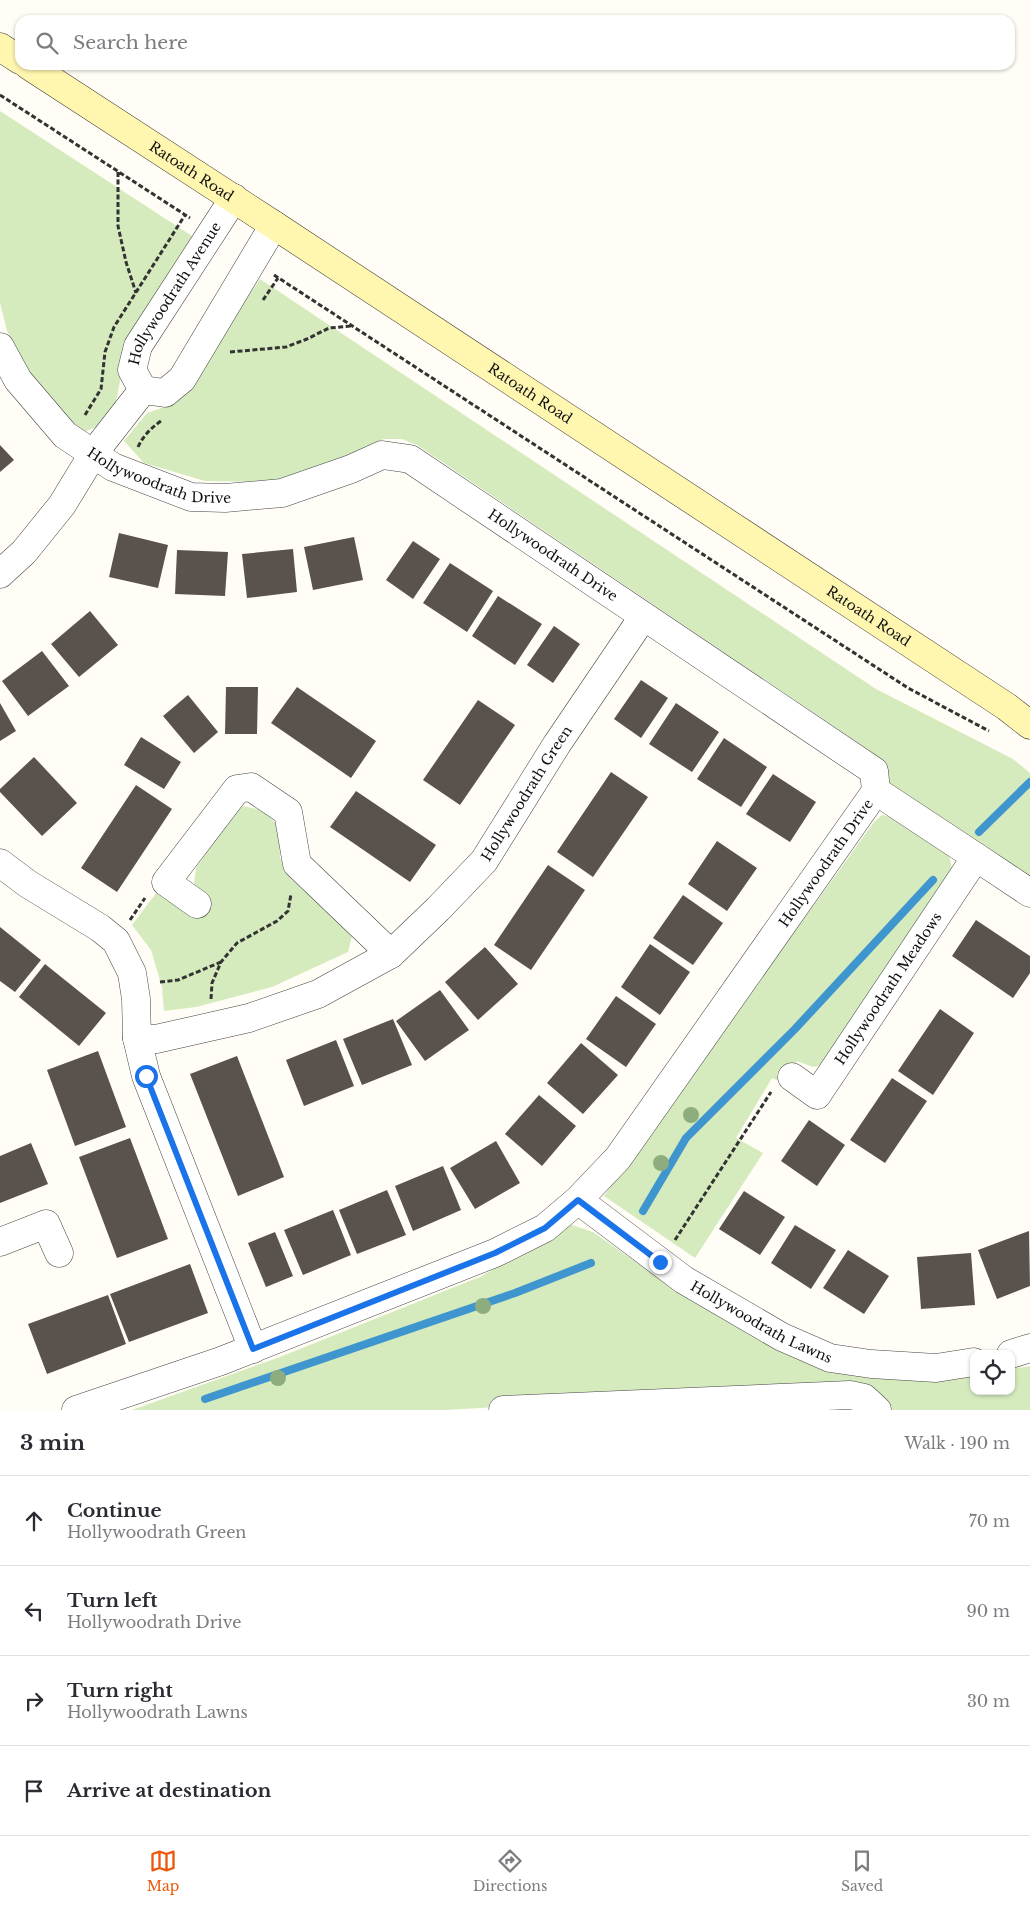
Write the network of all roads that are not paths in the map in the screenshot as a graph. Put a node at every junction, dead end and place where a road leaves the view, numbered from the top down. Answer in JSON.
{"nodes":[{"id":1,"x":0,"y":47,"type":"edge"},
{"id":2,"x":15,"y":57,"type":"edge"},
{"id":3,"x":36,"y":70,"type":"edge"},
{"id":4,"x":234,"y":198,"type":"junction"},
{"id":5,"x":274,"y":225,"type":"junction"},
{"id":6,"x":0,"y":347,"type":"edge"},
{"id":7,"x":143,"y":390,"type":"junction"},
{"id":8,"x":93,"y":454,"type":"junction"},
{"id":9,"x":0,"y":574,"type":"edge"},
{"id":10,"x":643,"y":617,"type":"junction"},
{"id":11,"x":1030,"y":725,"type":"edge"},
{"id":12,"x":876,"y":791,"type":"junction"},
{"id":13,"x":976,"y":857,"type":"junction"},
{"id":14,"x":0,"y":863,"type":"edge"},
{"id":15,"x":1030,"y":892,"type":"edge"},
{"id":16,"x":197,"y":904,"type":"dead end"},
{"id":17,"x":391,"y":954,"type":"junction"},
{"id":18,"x":137,"y":1038,"type":"junction"},
{"id":19,"x":792,"y":1077,"type":"road end"},
{"id":20,"x":578,"y":1200,"type":"junction"},
{"id":21,"x":0,"y":1242,"type":"edge"},
{"id":22,"x":59,"y":1253,"type":"dead end"},
{"id":23,"x":1030,"y":1348,"type":"edge"},
{"id":24,"x":253,"y":1349,"type":"junction"},
{"id":25,"x":1015,"y":1353,"type":"edge"},
{"id":26,"x":970,"y":1363,"type":"edge"},
{"id":27,"x":76,"y":1410,"type":"edge"},
{"id":28,"x":503,"y":1410,"type":"edge"},
{"id":29,"x":878,"y":1410,"type":"edge"}],
"edges":[{"from":1,"to":2,"type":"street"},
{"from":3,"to":4,"type":"street","name":"Ratoath Road"},
{"from":4,"to":5,"type":"street","name":"Ratoath Road"},
{"from":4,"to":7,"type":"street","name":"Hollywoodrath Avenue"},
{"from":5,"to":7,"type":"street","name":"Hollywoodrath Avenue"},
{"from":5,"to":11,"type":"street","name":"Ratoath Road"},
{"from":6,"to":8,"type":"street","name":"Hollywoodrath Drive"},
{"from":7,"to":8,"type":"street","name":"Hollywoodrath Avenue"},
{"from":8,"to":9,"type":"street","name":"Hollywoodrath Avenue"},
{"from":8,"to":10,"type":"street","name":"Hollywoodrath Drive"},
{"from":10,"to":12,"type":"street","name":"Hollywoodrath Drive"},
{"from":10,"to":17,"type":"street","name":"Hollywoodrath Green"},
{"from":12,"to":13,"type":"street"},
{"from":12,"to":20,"type":"street","name":"Hollywoodrath Drive"},
{"from":13,"to":15,"type":"street"},
{"from":13,"to":19,"type":"street","name":"Hollywoodrath Meadows"},
{"from":14,"to":18,"type":"street"},
{"from":16,"to":17,"type":"street"},
{"from":17,"to":18,"type":"street","name":"Hollywoodrath Green"},
{"from":18,"to":24,"type":"street"},
{"from":20,"to":24,"type":"street","name":"Hollywoodrath Drive"},
{"from":20,"to":26,"type":"street","name":"Hollywoodrath Lawns"},
{"from":21,"to":22,"type":"street"},
{"from":23,"to":25,"type":"street"},
{"from":24,"to":27,"type":"street","name":"Hollywoodrath Drive"},
{"from":28,"to":29,"type":"street"}]}
